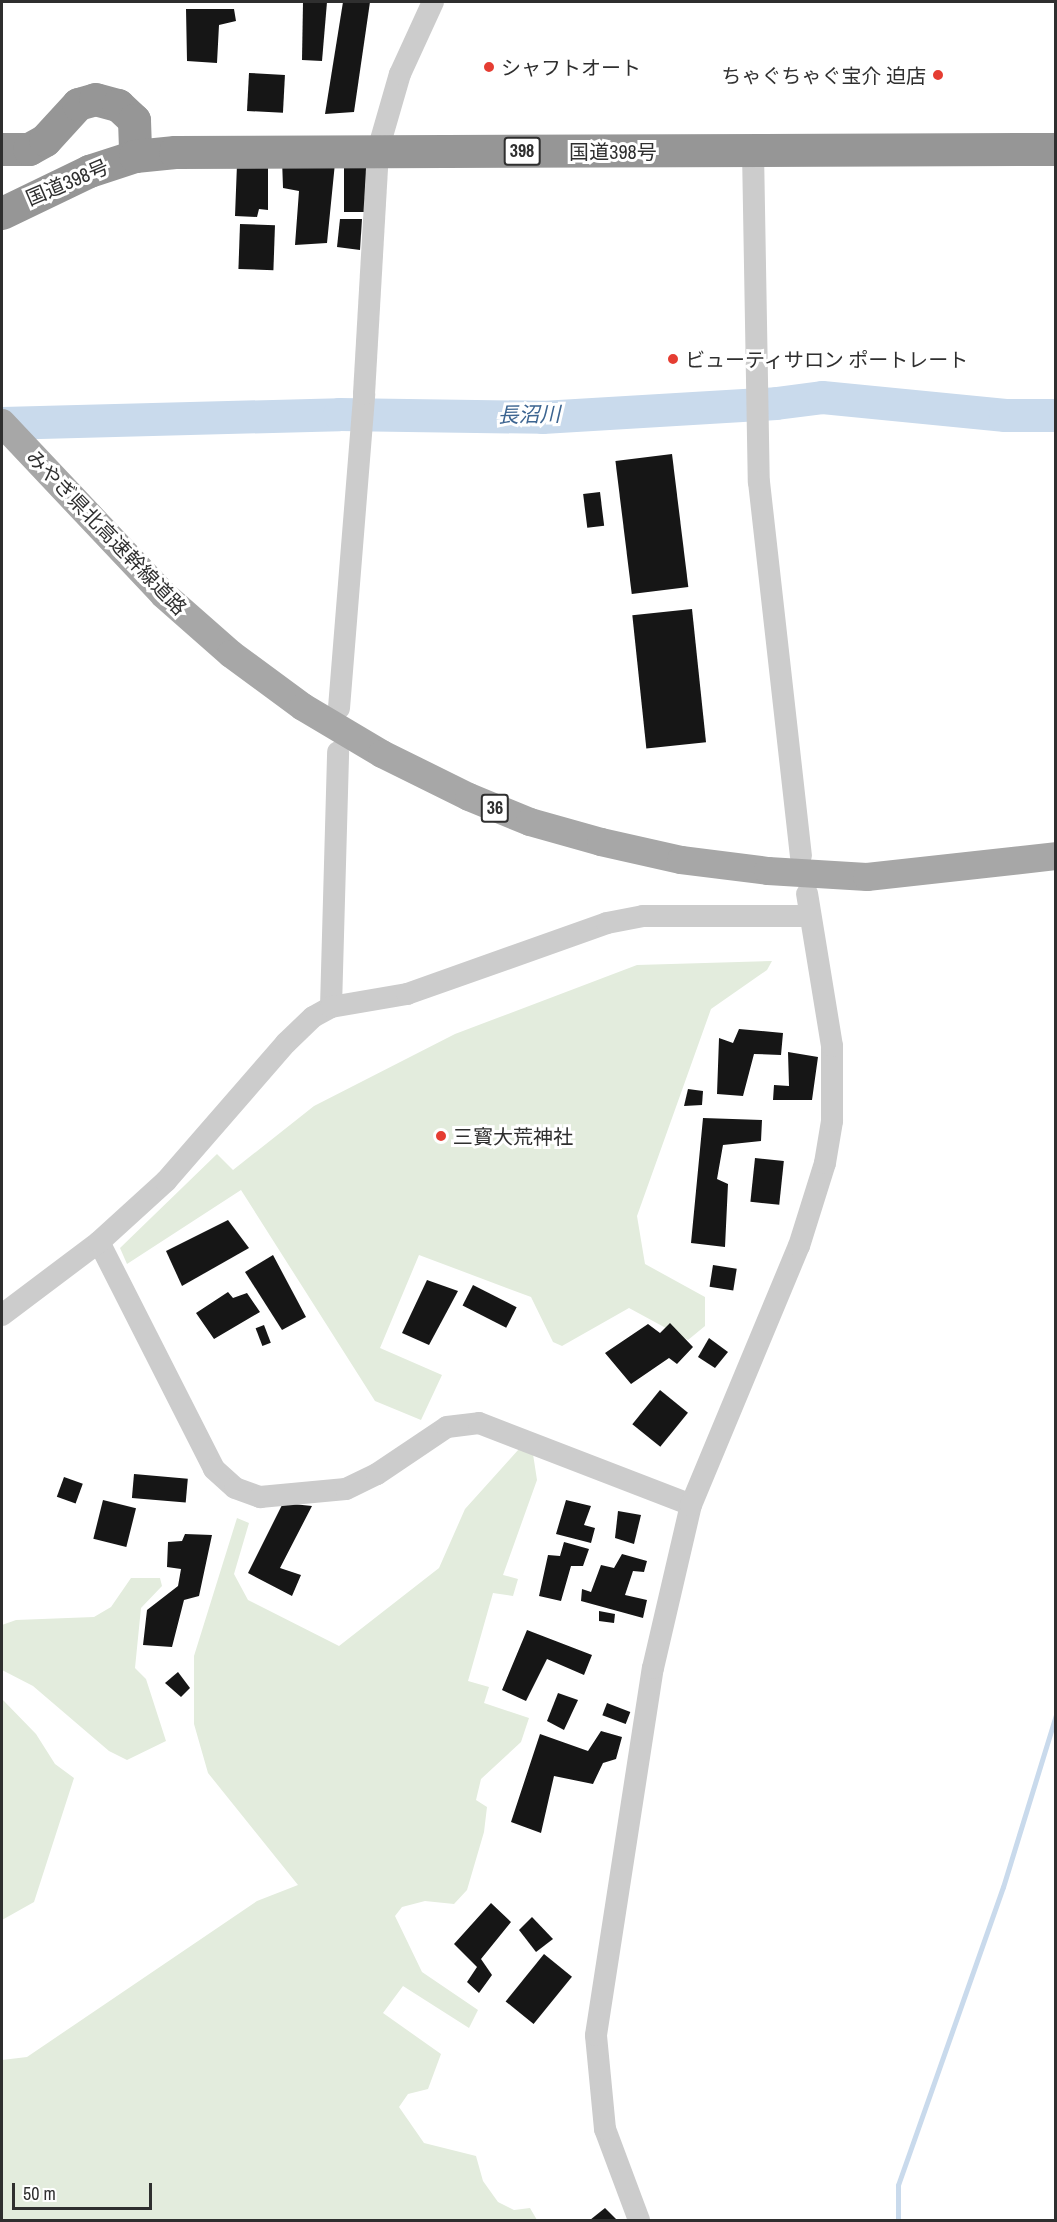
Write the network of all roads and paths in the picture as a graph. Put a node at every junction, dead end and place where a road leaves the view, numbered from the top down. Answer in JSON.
{"nodes":[{"id":1,"x":433,"y":2,"type":"edge"},
{"id":2,"x":2,"y":149,"type":"edge"},
{"id":3,"x":1056,"y":149,"type":"edge"},
{"id":4,"x":378,"y":150,"type":"junction"},
{"id":5,"x":753,"y":151,"type":"junction"},
{"id":6,"x":135,"y":156,"type":"junction"},
{"id":7,"x":2,"y":213,"type":"edge"},
{"id":8,"x":2,"y":423,"type":"edge"},
{"id":9,"x":339,"y":708,"type":"dead end"},
{"id":10,"x":338,"y":752,"type":"dead end"},
{"id":11,"x":801,"y":855,"type":"dead end"},
{"id":12,"x":1056,"y":856,"type":"edge"},
{"id":13,"x":331,"y":1007,"type":"junction"},
{"id":14,"x":99,"y":1242,"type":"junction"},
{"id":15,"x":2,"y":1315,"type":"edge"},
{"id":16,"x":691,"y":1505,"type":"junction"},
{"id":17,"x":639,"y":2220,"type":"edge"}],
"edges":[{"from":1,"to":4,"type":"street"},
{"from":2,"to":6,"type":"highway","name":"国道398号"},
{"from":3,"to":5,"type":"highway","name":"国道398号","number":"398"},
{"from":4,"to":5,"type":"highway","name":"国道398号","number":"398"},
{"from":4,"to":6,"type":"highway","name":"国道398号","number":"398"},
{"from":4,"to":9,"type":"street"},
{"from":5,"to":11,"type":"street"},
{"from":6,"to":7,"type":"highway","name":"国道398号","number":"398"},
{"from":8,"to":12,"type":"main road","name":"みやぎ県北高速幹線道路","number":"36"},
{"from":10,"to":13,"type":"street"},
{"from":13,"to":14,"type":"street"},
{"from":13,"to":16,"type":"street"},
{"from":14,"to":15,"type":"street"},
{"from":14,"to":16,"type":"street"},
{"from":16,"to":17,"type":"street"}]}
